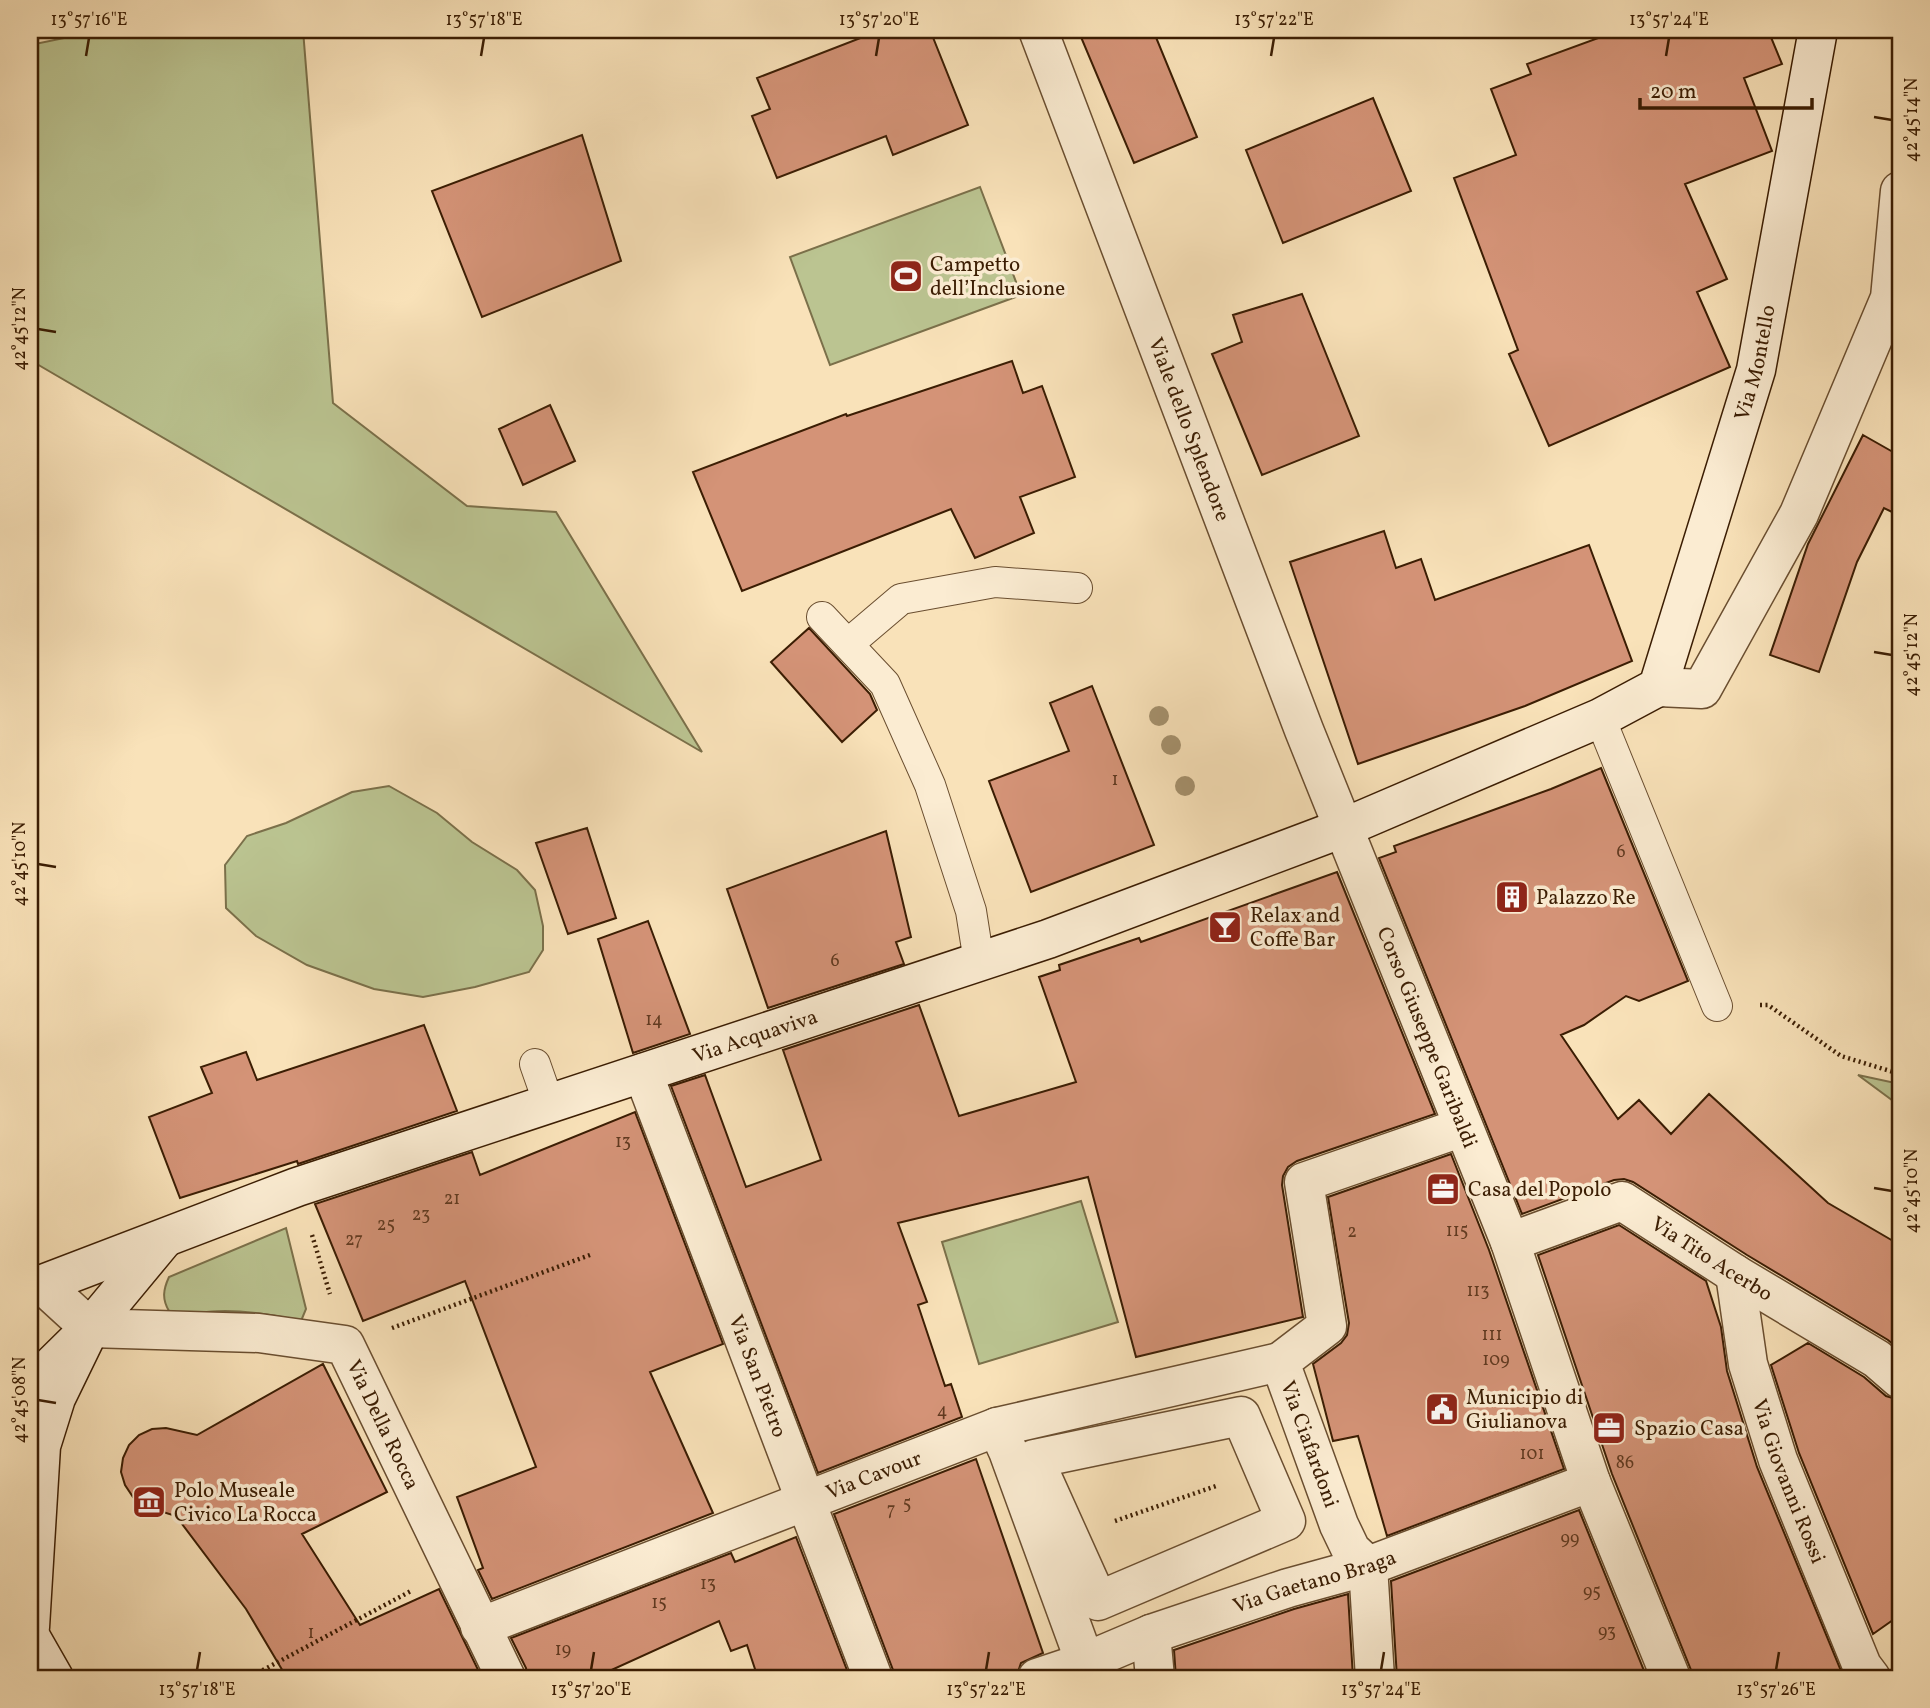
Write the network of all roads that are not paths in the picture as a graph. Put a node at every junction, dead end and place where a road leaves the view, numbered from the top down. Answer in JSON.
{"nodes":[{"id":1,"x":1038,"y":30,"type":"edge"},
{"id":2,"x":1818,"y":30,"type":"edge"},
{"id":3,"x":1900,"y":191,"type":"edge"},
{"id":4,"x":1895,"y":301,"type":"edge"},
{"id":5,"x":1077,"y":588,"type":"dead end"},
{"id":6,"x":822,"y":617,"type":"dead end"},
{"id":7,"x":848,"y":644,"type":"junction"},
{"id":8,"x":1658,"y":687,"type":"junction"},
{"id":9,"x":1600,"y":718,"type":"junction"},
{"id":10,"x":1343,"y":828,"type":"junction"},
{"id":11,"x":979,"y":962,"type":"junction"},
{"id":12,"x":1717,"y":1006,"type":"road end"},
{"id":13,"x":535,"y":1064,"type":"dead end"},
{"id":14,"x":643,"y":1073,"type":"junction"},
{"id":15,"x":549,"y":1104,"type":"junction"},
{"id":16,"x":1463,"y":1127,"type":"junction"},
{"id":17,"x":164,"y":1238,"type":"junction"},
{"id":18,"x":1510,"y":1242,"type":"junction"},
{"id":19,"x":1735,"y":1274,"type":"junction"},
{"id":20,"x":34,"y":1289,"type":"edge"},
{"id":21,"x":90,"y":1328,"type":"junction"},
{"id":22,"x":1280,"y":1362,"type":"junction"},
{"id":23,"x":1900,"y":1379,"type":"edge"},
{"id":24,"x":30,"y":1387,"type":"edge"},
{"id":25,"x":997,"y":1427,"type":"junction"},
{"id":26,"x":1264,"y":1470,"type":"joint"},
{"id":27,"x":1591,"y":1482,"type":"junction"},
{"id":28,"x":805,"y":1500,"type":"junction"},
{"id":29,"x":1368,"y":1566,"type":"junction"},
{"id":30,"x":30,"y":1627,"type":"edge"},
{"id":31,"x":480,"y":1627,"type":"junction"},
{"id":32,"x":1151,"y":1634,"type":"junction"},
{"id":33,"x":30,"y":1636,"type":"edge"},
{"id":34,"x":1085,"y":1662,"type":"junction"},
{"id":35,"x":54,"y":1678,"type":"edge"},
{"id":36,"x":506,"y":1678,"type":"edge"},
{"id":37,"x":873,"y":1678,"type":"edge"},
{"id":38,"x":1037,"y":1678,"type":"edge"},
{"id":39,"x":1155,"y":1678,"type":"edge"},
{"id":40,"x":1375,"y":1678,"type":"edge"},
{"id":41,"x":1671,"y":1678,"type":"edge"},
{"id":42,"x":1871,"y":1678,"type":"edge"}],
"edges":[{"from":1,"to":10,"type":"street","name":"Viale dello Splendore"},
{"from":2,"to":8,"type":"street","name":"Via Montello"},
{"from":3,"to":4,"type":"street"},
{"from":4,"to":8,"type":"street"},
{"from":5,"to":7,"type":"lane"},
{"from":6,"to":7,"type":"lane"},
{"from":7,"to":11,"type":"lane"},
{"from":8,"to":9,"type":"street"},
{"from":9,"to":10,"type":"street"},
{"from":9,"to":12,"type":"lane"},
{"from":10,"to":11,"type":"street","name":"Via Acquaviva"},
{"from":10,"to":16,"type":"street","name":"Corso Giuseppe Garibaldi"},
{"from":11,"to":14,"type":"street","name":"Via Acquaviva"},
{"from":13,"to":15,"type":"lane"},
{"from":14,"to":15,"type":"street","name":"Via Acquaviva"},
{"from":14,"to":28,"type":"street","name":"Via San Pietro"},
{"from":15,"to":17,"type":"street","name":"Via Acquaviva"},
{"from":16,"to":18,"type":"street","name":"Corso Giuseppe Garibaldi"},
{"from":16,"to":22,"type":"street","name":"Via Ciafardoni"},
{"from":17,"to":20,"type":"street","name":"Via Acquaviva"},
{"from":17,"to":21,"type":"street","name":"Via Acquaviva"},
{"from":18,"to":19,"type":"street","name":"Via Tito Acerbo"},
{"from":18,"to":27,"type":"street","name":"Corso Giuseppe Garibaldi"},
{"from":19,"to":23,"type":"street","name":"Via Tito Acerbo"},
{"from":19,"to":42,"type":"street","name":"Via Giovanni Rossi"},
{"from":20,"to":21,"type":"street"},
{"from":21,"to":24,"type":"street","name":"Via Acquaviva"},
{"from":21,"to":30,"type":"street","name":"Via Acquaviva"},
{"from":21,"to":31,"type":"street","name":"Via Della Rocca"},
{"from":22,"to":25,"type":"street","name":"Via Cavour"},
{"from":22,"to":29,"type":"street","name":"Via Ciafardoni"},
{"from":25,"to":28,"type":"street","name":"Via Cavour"},
{"from":25,"to":34,"type":"street"},
{"from":26,"to":26,"type":"street"},
{"from":27,"to":29,"type":"street","name":"Via Gaetano Braga"},
{"from":27,"to":41,"type":"street","name":"Corso Giuseppe Garibaldi"},
{"from":28,"to":31,"type":"street","name":"Via Cavour"},
{"from":28,"to":37,"type":"street","name":"Via San Pietro"},
{"from":29,"to":32,"type":"street","name":"Via Gaetano Braga"},
{"from":29,"to":40,"type":"street"},
{"from":31,"to":36,"type":"street","name":"Via Della Rocca"},
{"from":32,"to":34,"type":"street","name":"Via Gaetano Braga"},
{"from":32,"to":39,"type":"street"},
{"from":33,"to":35,"type":"street"},
{"from":34,"to":38,"type":"street","name":"Via Gaetano Braga"}]}
